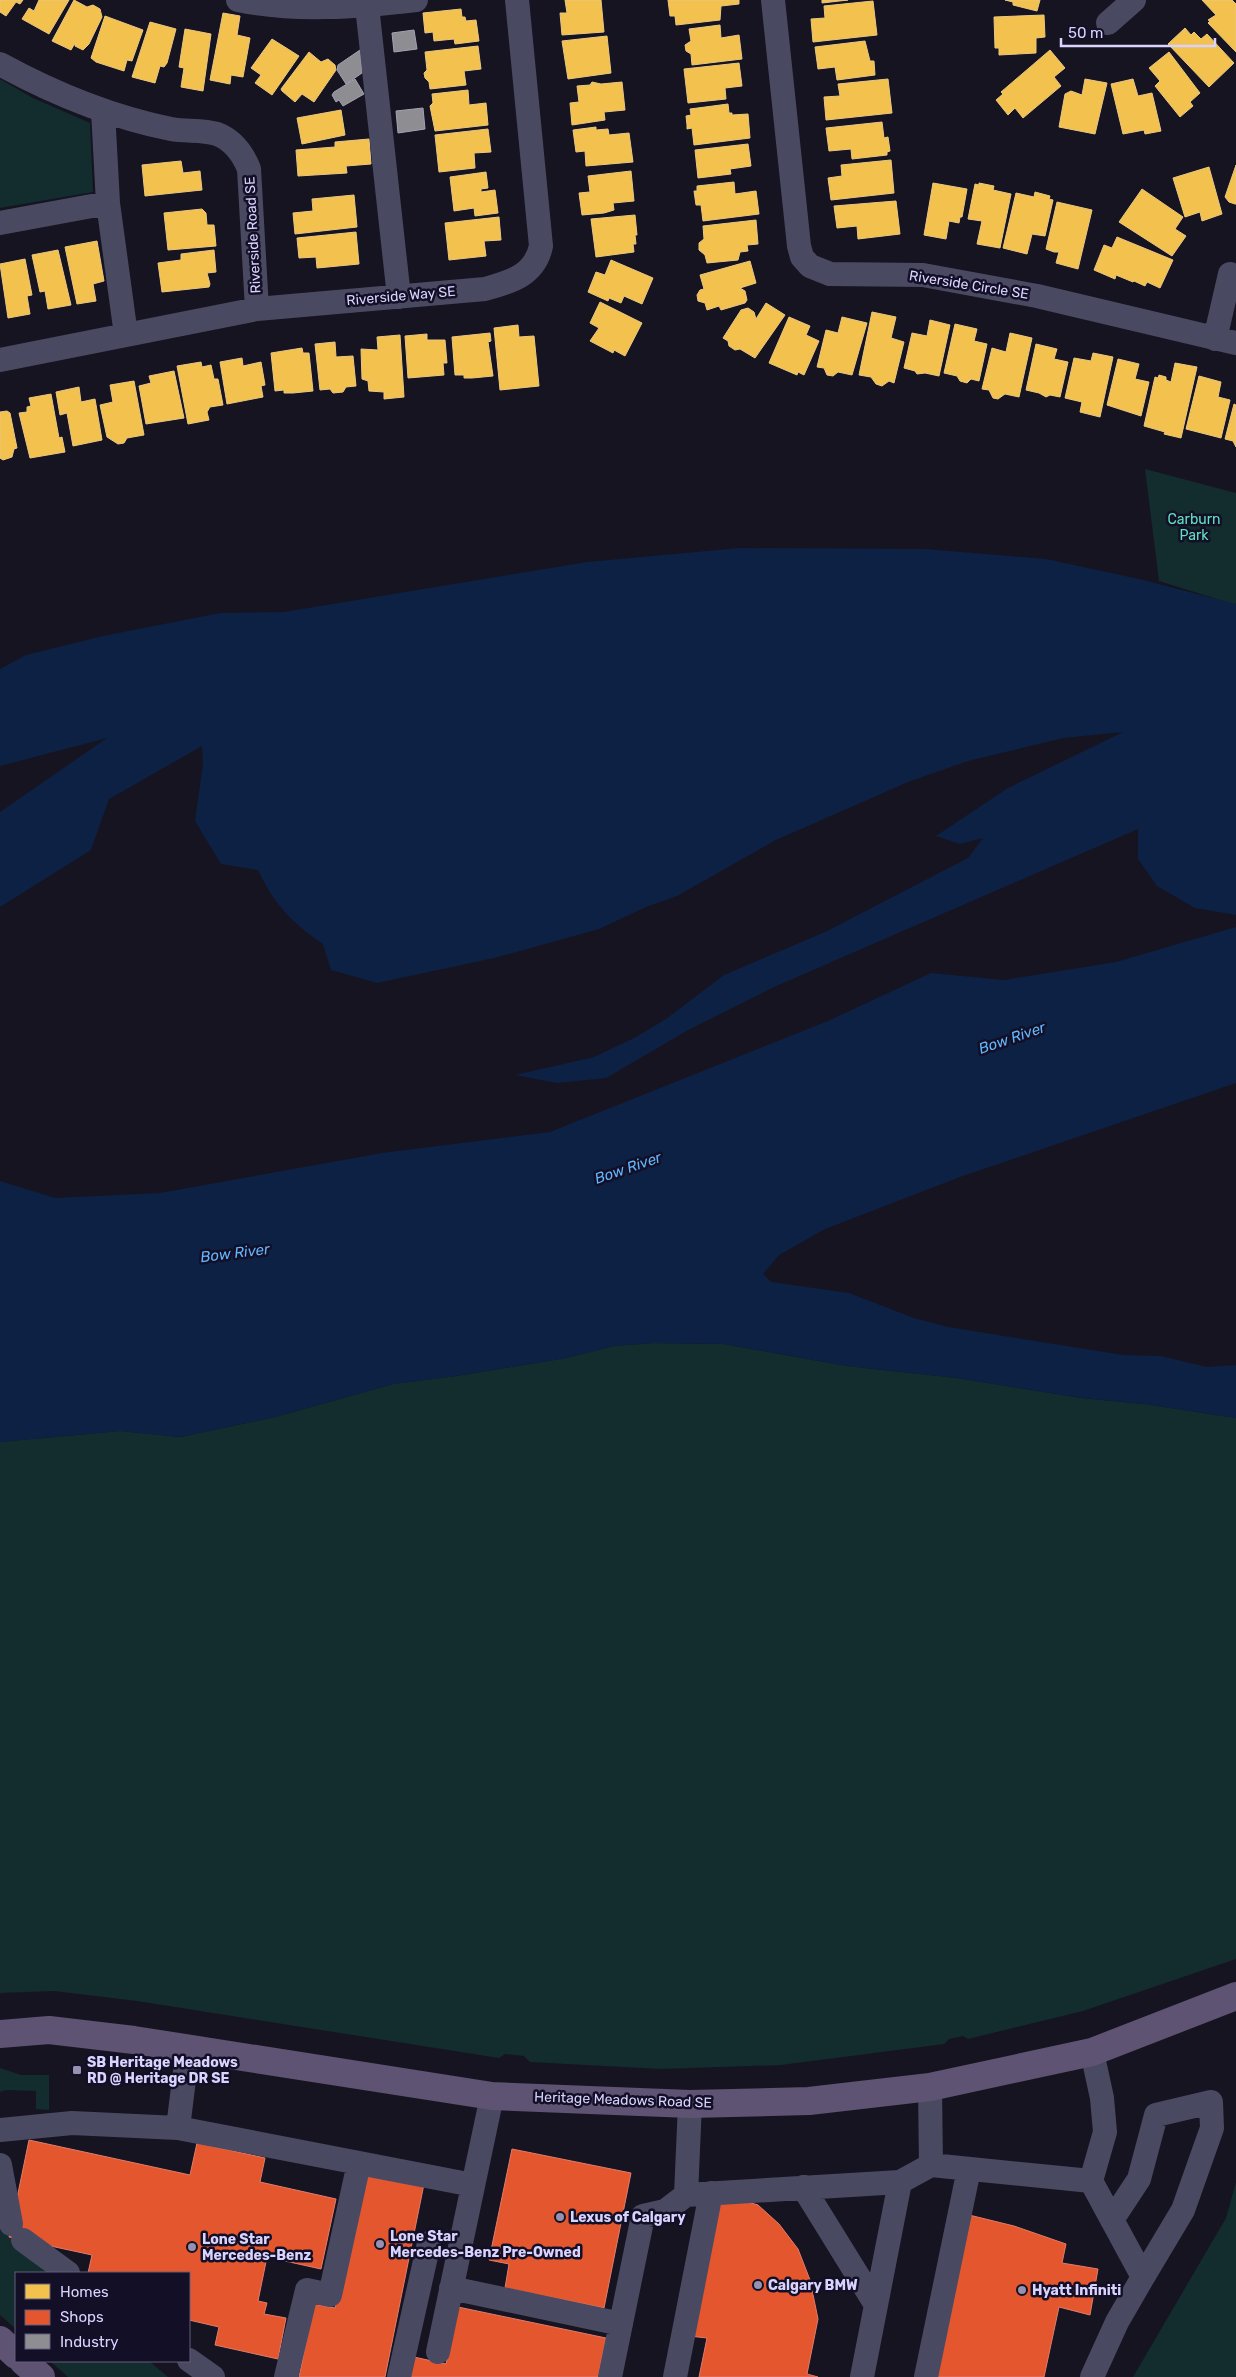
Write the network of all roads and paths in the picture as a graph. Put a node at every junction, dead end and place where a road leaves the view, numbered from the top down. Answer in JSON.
{"nodes":[{"id":1,"x":238,"y":0,"type":"edge"},
{"id":2,"x":416,"y":0,"type":"edge"},
{"id":3,"x":517,"y":0,"type":"edge"},
{"id":4,"x":773,"y":0,"type":"edge"},
{"id":5,"x":1134,"y":0,"type":"edge"},
{"id":6,"x":367,"y":6,"type":"junction"},
{"id":7,"x":1108,"y":23,"type":"dead end"},
{"id":8,"x":0,"y":64,"type":"edge"},
{"id":9,"x":103,"y":111,"type":"junction"},
{"id":10,"x":108,"y":203,"type":"junction"},
{"id":11,"x":0,"y":223,"type":"edge"},
{"id":12,"x":1230,"y":274,"type":"dead end"},
{"id":13,"x":399,"y":296,"type":"junction"},
{"id":14,"x":258,"y":309,"type":"junction"},
{"id":15,"x":126,"y":335,"type":"junction"},
{"id":16,"x":1226,"y":341,"type":"edge"},
{"id":17,"x":0,"y":360,"type":"edge"},
{"id":18,"x":1236,"y":1996,"type":"edge"},
{"id":19,"x":0,"y":2034,"type":"edge"},
{"id":20,"x":188,"y":2047,"type":"junction"},
{"id":21,"x":1092,"y":2052,"type":"junction"},
{"id":22,"x":930,"y":2086,"type":"junction"},
{"id":23,"x":492,"y":2096,"type":"junction"},
{"id":24,"x":690,"y":2104,"type":"junction"},
{"id":25,"x":178,"y":2128,"type":"junction"},
{"id":26,"x":0,"y":2130,"type":"edge"},
{"id":27,"x":359,"y":2163,"type":"junction"},
{"id":28,"x":0,"y":2165,"type":"edge"},
{"id":29,"x":931,"y":2165,"type":"junction"},
{"id":30,"x":969,"y":2169,"type":"junction"},
{"id":31,"x":1091,"y":2181,"type":"junction"},
{"id":32,"x":900,"y":2182,"type":"junction"},
{"id":33,"x":473,"y":2185,"type":"junction"},
{"id":34,"x":803,"y":2188,"type":"junction"},
{"id":35,"x":711,"y":2193,"type":"junction"},
{"id":36,"x":686,"y":2195,"type":"junction"},
{"id":37,"x":1112,"y":2220,"type":"junction"},
{"id":38,"x":429,"y":2243,"type":"dead end"},
{"id":39,"x":67,"y":2272,"type":"edge"},
{"id":40,"x":1143,"y":2277,"type":"junction"},
{"id":41,"x":451,"y":2288,"type":"junction"},
{"id":42,"x":876,"y":2305,"type":"junction"},
{"id":43,"x":621,"y":2324,"type":"junction"},
{"id":44,"x":0,"y":2340,"type":"edge"},
{"id":45,"x":438,"y":2352,"type":"dead end"},
{"id":46,"x":15,"y":2354,"type":"edge"},
{"id":47,"x":190,"y":2361,"type":"edge"},
{"id":48,"x":24,"y":2362,"type":"edge"},
{"id":49,"x":41,"y":2377,"type":"edge"},
{"id":50,"x":213,"y":2377,"type":"edge"},
{"id":51,"x":286,"y":2377,"type":"edge"},
{"id":52,"x":399,"y":2377,"type":"edge"},
{"id":53,"x":610,"y":2377,"type":"edge"},
{"id":54,"x":676,"y":2377,"type":"edge"},
{"id":55,"x":862,"y":2377,"type":"edge"},
{"id":56,"x":926,"y":2377,"type":"edge"},
{"id":57,"x":1092,"y":2377,"type":"edge"}],
"edges":[{"from":1,"to":6,"type":"street"},
{"from":2,"to":6,"type":"street"},
{"from":3,"to":13,"type":"street","name":"Riverside Way SE"},
{"from":4,"to":16,"type":"street","name":"Riverside Circle SE"},
{"from":5,"to":7,"type":"street"},
{"from":6,"to":13,"type":"street"},
{"from":8,"to":9,"type":"street","name":"Riverside Road SE"},
{"from":9,"to":10,"type":"street"},
{"from":9,"to":14,"type":"street","name":"Riverside Road SE"},
{"from":10,"to":11,"type":"street"},
{"from":10,"to":15,"type":"street"},
{"from":12,"to":16,"type":"street","name":"Riverside Circle SE"},
{"from":13,"to":14,"type":"street","name":"Riverside Way SE"},
{"from":14,"to":15,"type":"street","name":"Riverside Way SE"},
{"from":15,"to":17,"type":"street","name":"Riverside Way SE"},
{"from":18,"to":21,"type":"main road","name":"Heritage Meadows Road SE"},
{"from":19,"to":20,"type":"main road","name":"Heritage Meadows Road SE"},
{"from":20,"to":23,"type":"main road","name":"Heritage Meadows Road SE"},
{"from":20,"to":25,"type":"street"},
{"from":21,"to":22,"type":"main road","name":"Heritage Meadows Road SE"},
{"from":21,"to":31,"type":"street"},
{"from":22,"to":24,"type":"main road","name":"Heritage Meadows Road SE"},
{"from":22,"to":29,"type":"street"},
{"from":23,"to":24,"type":"main road","name":"Heritage Meadows Road SE"},
{"from":23,"to":33,"type":"street"},
{"from":24,"to":36,"type":"street"},
{"from":25,"to":26,"type":"street"},
{"from":25,"to":27,"type":"street"},
{"from":27,"to":33,"type":"street"},
{"from":27,"to":51,"type":"street"},
{"from":28,"to":39,"type":"street"},
{"from":29,"to":30,"type":"street"},
{"from":29,"to":32,"type":"street"},
{"from":30,"to":31,"type":"street"},
{"from":30,"to":56,"type":"street"},
{"from":31,"to":37,"type":"street"},
{"from":32,"to":34,"type":"street"},
{"from":32,"to":42,"type":"street"},
{"from":33,"to":41,"type":"street"},
{"from":34,"to":35,"type":"street"},
{"from":34,"to":42,"type":"street"},
{"from":35,"to":36,"type":"street"},
{"from":35,"to":54,"type":"street"},
{"from":36,"to":43,"type":"street"},
{"from":37,"to":40,"type":"street"},
{"from":37,"to":40,"type":"street"},
{"from":38,"to":52,"type":"street"},
{"from":40,"to":57,"type":"street"},
{"from":41,"to":43,"type":"street"},
{"from":41,"to":45,"type":"street"},
{"from":42,"to":55,"type":"street"},
{"from":43,"to":53,"type":"street"},
{"from":44,"to":46,"type":"main road"},
{"from":47,"to":50,"type":"street"},
{"from":48,"to":49,"type":"main road"}]}
